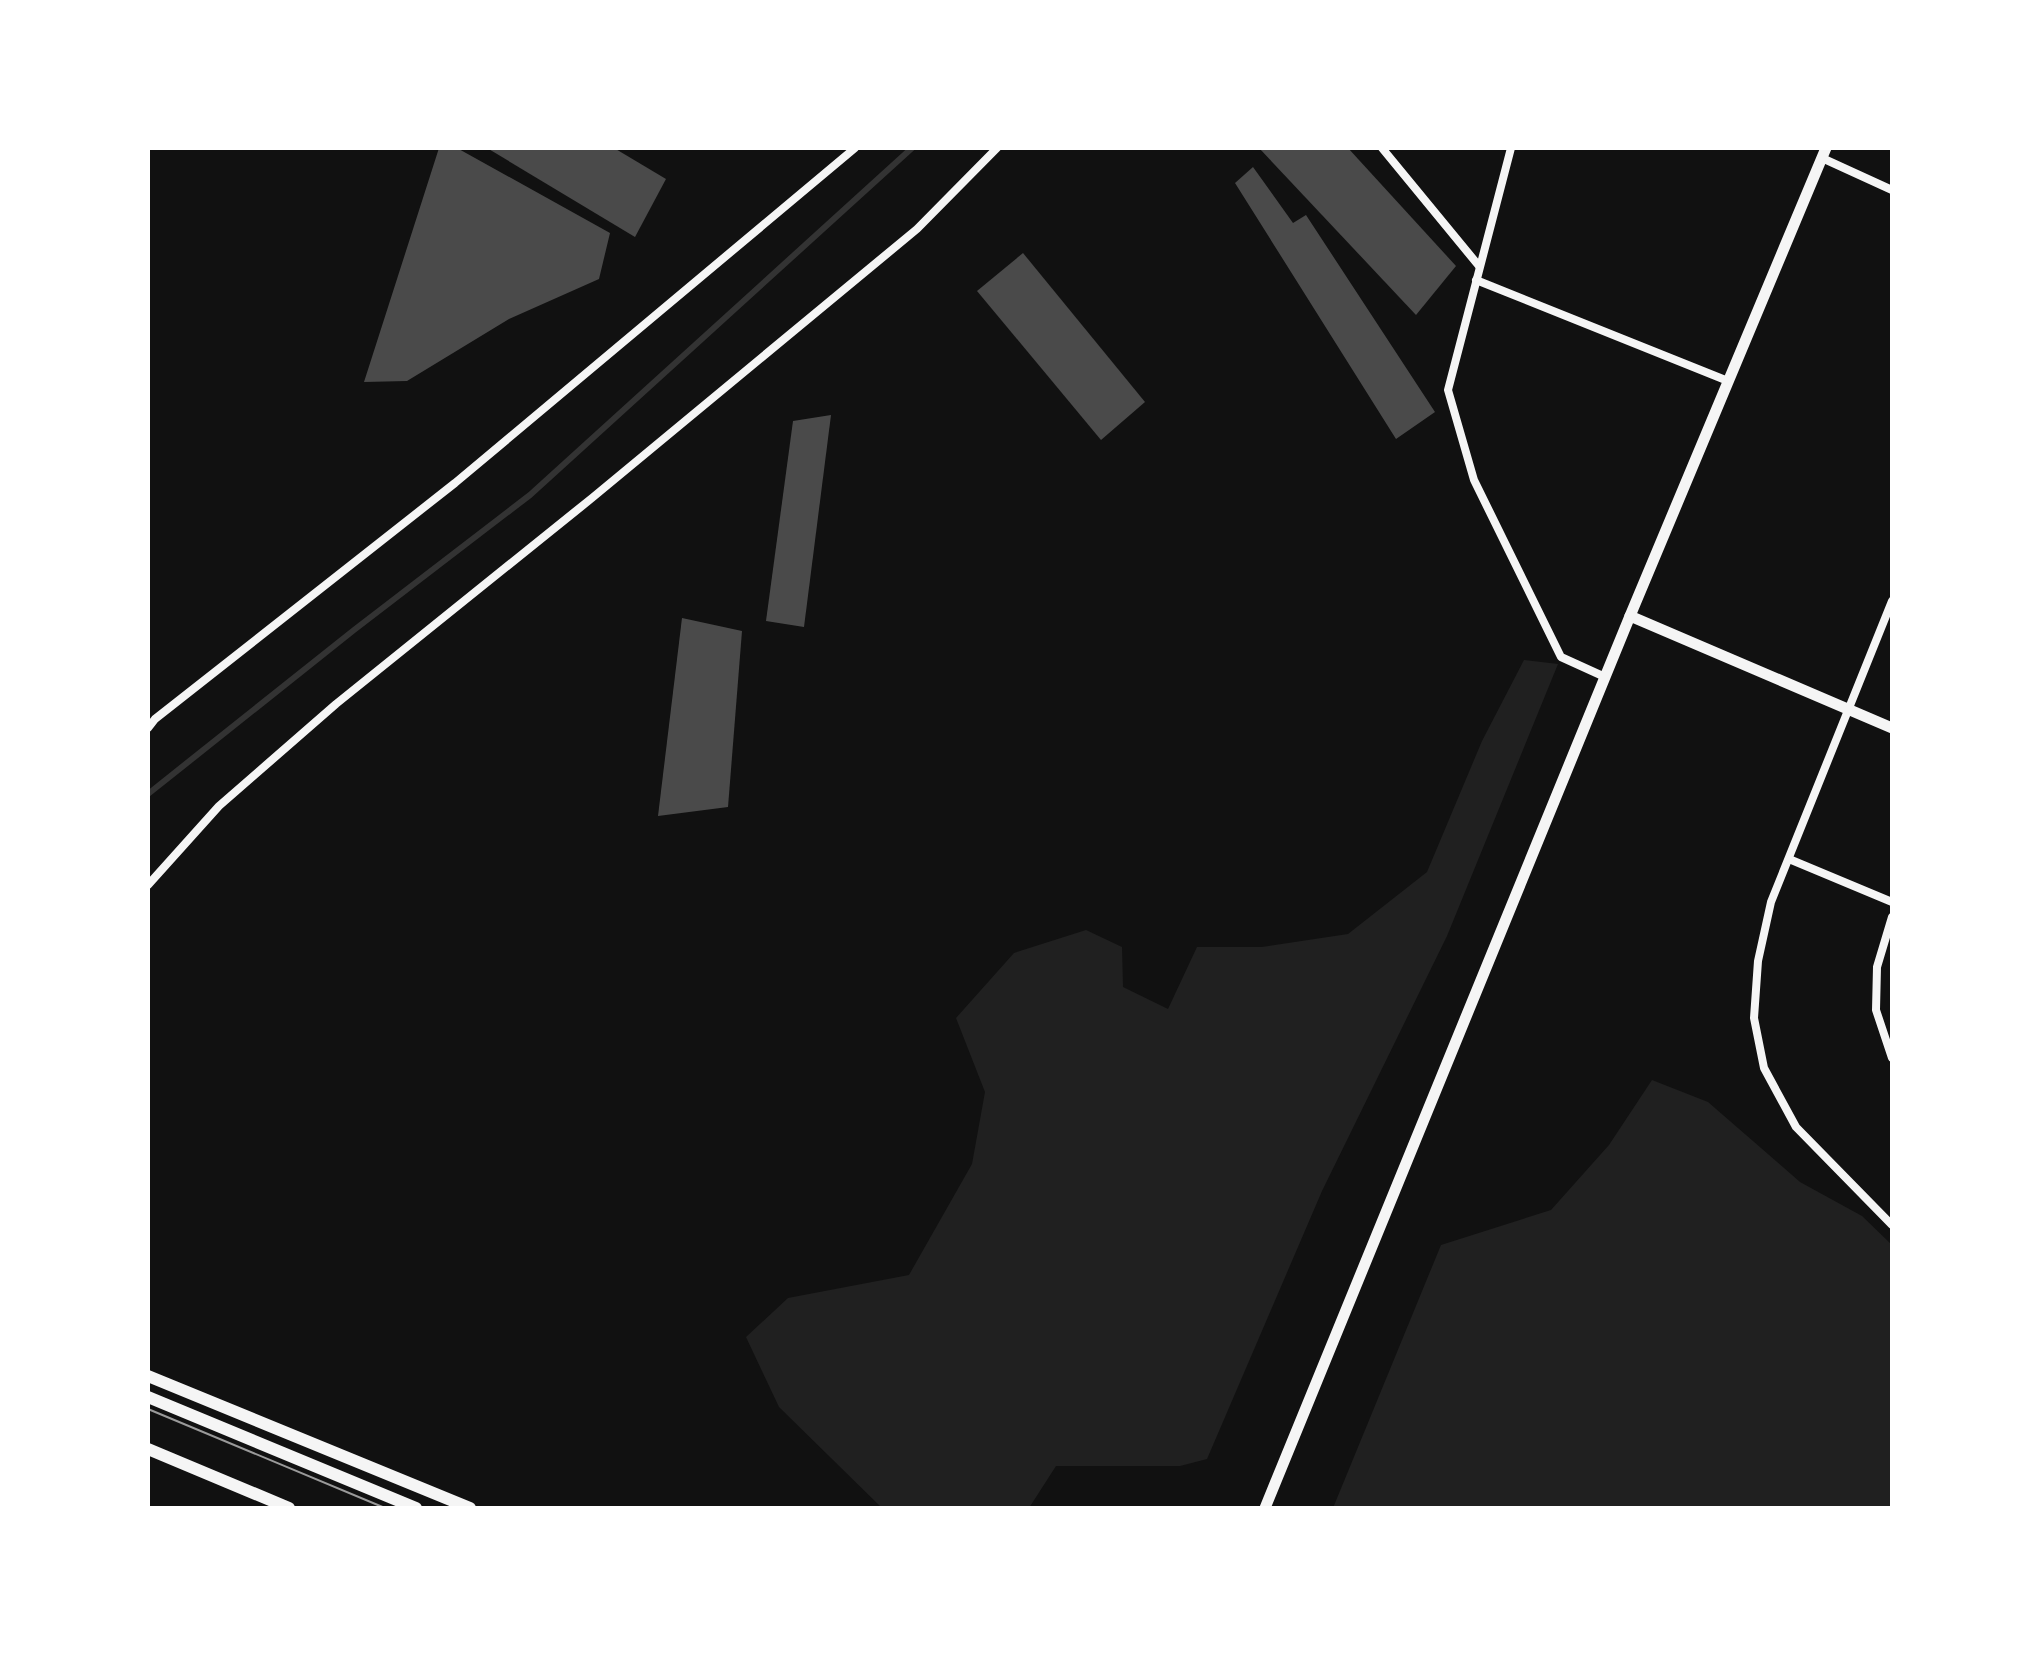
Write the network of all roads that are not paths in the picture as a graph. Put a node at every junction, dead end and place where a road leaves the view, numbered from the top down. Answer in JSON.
{"nodes":[{"id":1,"x":855,"y":148,"type":"edge"},
{"id":2,"x":997,"y":148,"type":"edge"},
{"id":3,"x":1382,"y":148,"type":"edge"},
{"id":4,"x":1511,"y":148,"type":"edge"},
{"id":5,"x":1824,"y":153,"type":"edge"},
{"id":6,"x":1892,"y":190,"type":"edge"},
{"id":7,"x":1479,"y":266,"type":"junction"},
{"id":8,"x":1476,"y":280,"type":"junction"},
{"id":9,"x":1728,"y":381,"type":"junction"},
{"id":10,"x":1892,"y":601,"type":"edge"},
{"id":11,"x":1630,"y":616,"type":"junction"},
{"id":12,"x":1888,"y":626,"type":"edge"},
{"id":13,"x":1605,"y":677,"type":"junction"},
{"id":14,"x":1850,"y":710,"type":"junction"},
{"id":15,"x":148,"y":728,"type":"edge"},
{"id":16,"x":1892,"y":728,"type":"edge"},
{"id":17,"x":1789,"y":859,"type":"junction"},
{"id":18,"x":148,"y":885,"type":"edge"},
{"id":19,"x":1892,"y":902,"type":"edge"},
{"id":20,"x":1892,"y":917,"type":"edge"},
{"id":21,"x":1892,"y":1058,"type":"edge"},
{"id":22,"x":1892,"y":1225,"type":"edge"},
{"id":23,"x":148,"y":1376,"type":"edge"},
{"id":24,"x":148,"y":1397,"type":"edge"},
{"id":25,"x":148,"y":1449,"type":"edge"},
{"id":26,"x":289,"y":1508,"type":"edge"},
{"id":27,"x":416,"y":1508,"type":"edge"},
{"id":28,"x":470,"y":1508,"type":"edge"},
{"id":29,"x":1265,"y":1508,"type":"edge"}],
"edges":[{"from":1,"to":15,"type":"street"},
{"from":2,"to":18,"type":"street"},
{"from":3,"to":7,"type":"street"},
{"from":4,"to":7,"type":"street"},
{"from":5,"to":6,"type":"street"},
{"from":5,"to":9,"type":"street"},
{"from":7,"to":8,"type":"street"},
{"from":8,"to":9,"type":"street"},
{"from":8,"to":13,"type":"street"},
{"from":9,"to":11,"type":"street"},
{"from":10,"to":12,"type":"street"},
{"from":11,"to":13,"type":"street"},
{"from":11,"to":14,"type":"street"},
{"from":12,"to":14,"type":"street"},
{"from":13,"to":29,"type":"street"},
{"from":14,"to":16,"type":"street"},
{"from":14,"to":17,"type":"street"},
{"from":17,"to":19,"type":"street"},
{"from":17,"to":22,"type":"street"},
{"from":20,"to":21,"type":"street"},
{"from":23,"to":28,"type":"main road"},
{"from":24,"to":27,"type":"main road"},
{"from":25,"to":26,"type":"main road"}]}
